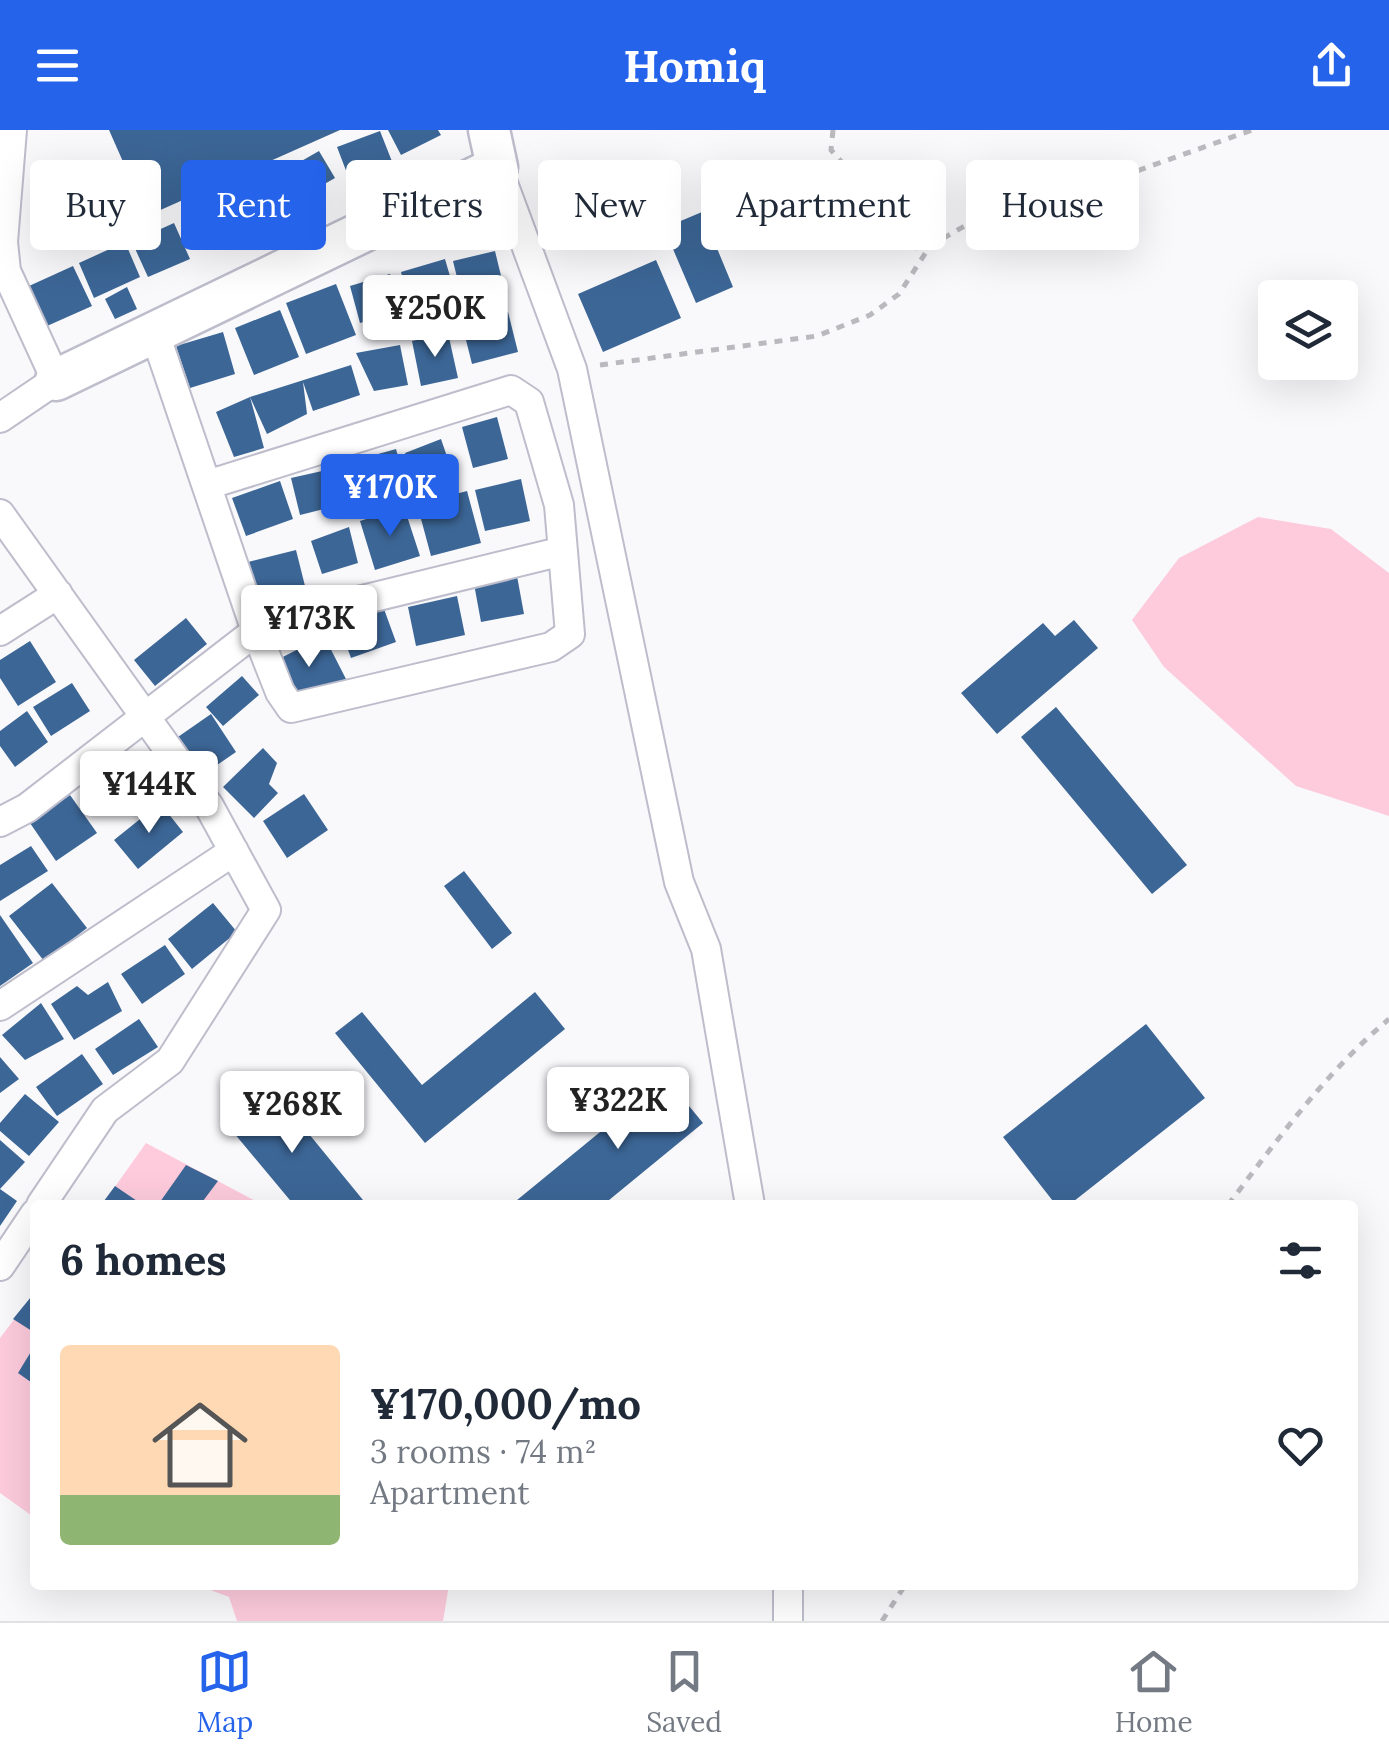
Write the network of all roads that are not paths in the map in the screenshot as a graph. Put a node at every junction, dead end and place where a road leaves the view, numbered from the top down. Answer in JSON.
{"nodes":[{"id":1,"x":12,"y":130,"type":"edge"},
{"id":2,"x":492,"y":148,"type":"edge"},
{"id":3,"x":2,"y":252,"type":"edge"},
{"id":4,"x":154,"y":330,"type":"junction"},
{"id":5,"x":56,"y":380,"type":"junction"},
{"id":6,"x":0,"y":418,"type":"edge"},
{"id":7,"x":207,"y":485,"type":"junction"},
{"id":8,"x":0,"y":514,"type":"edge"},
{"id":9,"x":563,"y":552,"type":"junction"},
{"id":10,"x":58,"y":594,"type":"junction"},
{"id":11,"x":0,"y":630,"type":"edge"},
{"id":12,"x":256,"y":631,"type":"junction"},
{"id":13,"x":146,"y":718,"type":"junction"},
{"id":14,"x":0,"y":822,"type":"edge"},
{"id":15,"x":234,"y":851,"type":"junction"},
{"id":16,"x":0,"y":1006,"type":"edge"},
{"id":17,"x":44,"y":1200,"type":"edge"},
{"id":18,"x":749,"y":1200,"type":"edge"},
{"id":19,"x":30,"y":1221,"type":"edge"},
{"id":20,"x":0,"y":1266,"type":"edge"},
{"id":21,"x":788,"y":1590,"type":"edge"},
{"id":22,"x":788,"y":1621,"type":"edge"}],
"edges":[{"from":1,"to":3,"type":"street"},
{"from":2,"to":4,"type":"street"},
{"from":2,"to":18,"type":"street"},
{"from":3,"to":5,"type":"street"},
{"from":4,"to":5,"type":"street"},
{"from":4,"to":7,"type":"street"},
{"from":5,"to":6,"type":"street"},
{"from":7,"to":9,"type":"street"},
{"from":7,"to":12,"type":"street"},
{"from":8,"to":10,"type":"street"},
{"from":9,"to":12,"type":"street"},
{"from":9,"to":12,"type":"street"},
{"from":10,"to":11,"type":"street"},
{"from":10,"to":13,"type":"street"},
{"from":12,"to":13,"type":"street"},
{"from":13,"to":14,"type":"street"},
{"from":13,"to":15,"type":"street"},
{"from":15,"to":16,"type":"street"},
{"from":15,"to":17,"type":"street"},
{"from":19,"to":20,"type":"street"},
{"from":21,"to":22,"type":"street"}]}
